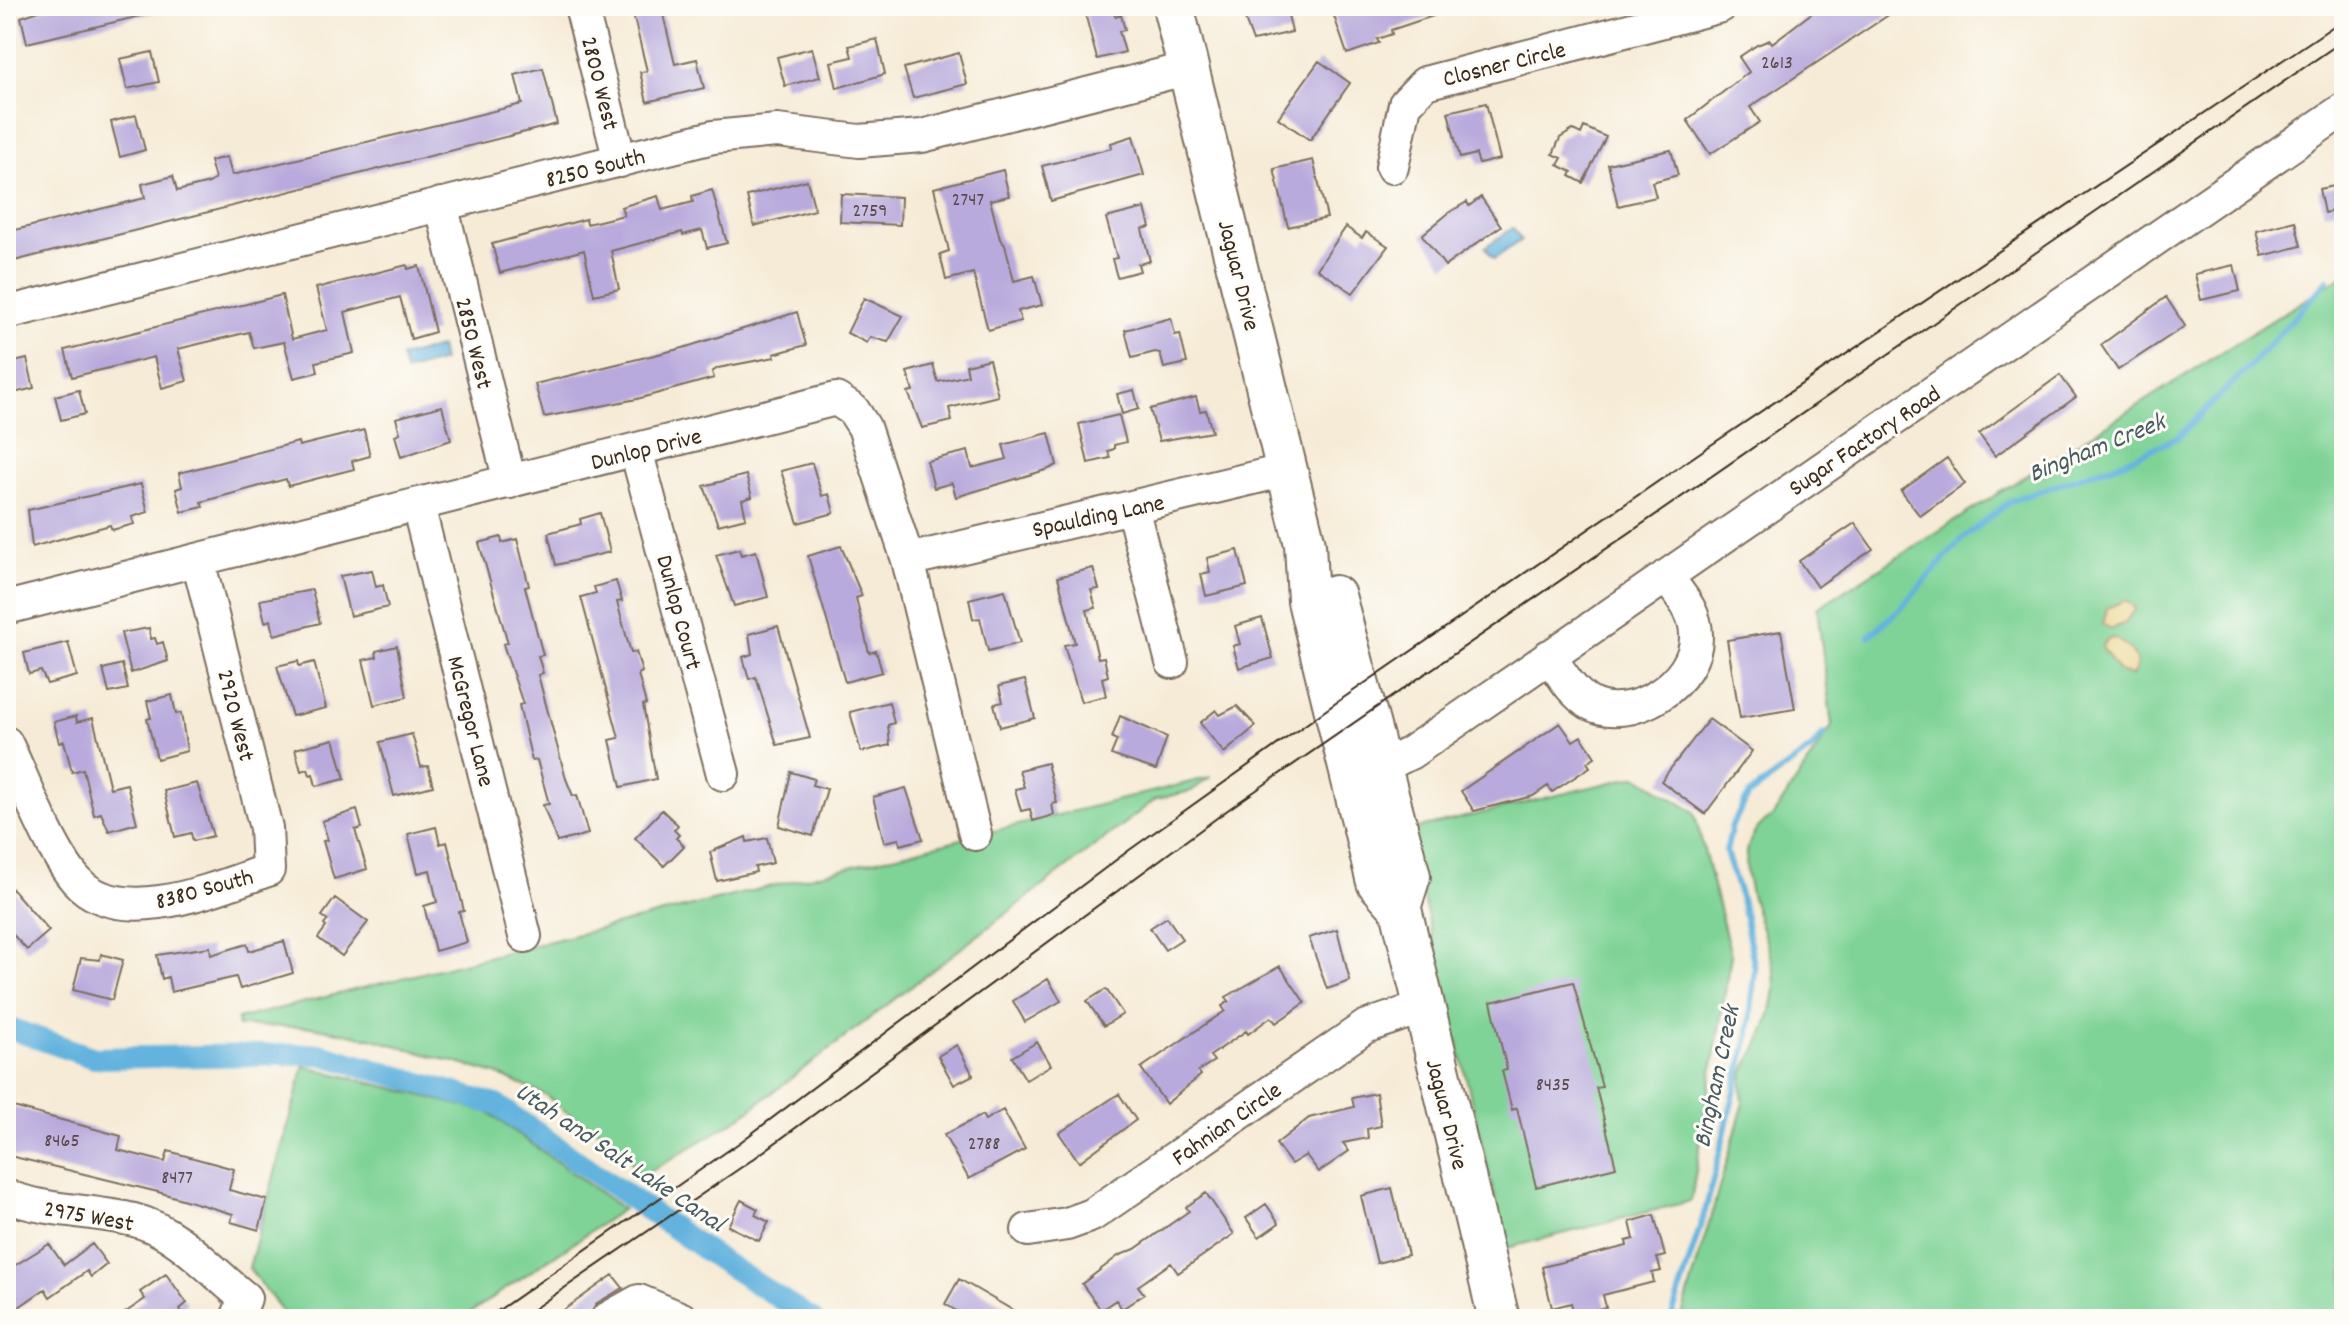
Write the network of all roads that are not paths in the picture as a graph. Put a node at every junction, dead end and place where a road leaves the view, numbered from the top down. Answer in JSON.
{"nodes":[{"id":1,"x":581,"y":6,"type":"edge"},
{"id":2,"x":1173,"y":6,"type":"edge"},
{"id":3,"x":1721,"y":6,"type":"edge"},
{"id":4,"x":1624,"y":19,"type":"edge"},
{"id":5,"x":1189,"y":68,"type":"junction"},
{"id":6,"x":2344,"y":109,"type":"edge"},
{"id":7,"x":620,"y":161,"type":"junction"},
{"id":8,"x":1392,"y":167,"type":"dead end"},
{"id":9,"x":441,"y":204,"type":"junction"},
{"id":10,"x":6,"y":313,"type":"edge"},
{"id":11,"x":636,"y":450,"type":"junction"},
{"id":12,"x":1287,"y":470,"type":"junction"},
{"id":13,"x":510,"y":482,"type":"junction"},
{"id":14,"x":418,"y":505,"type":"junction"},
{"id":15,"x":1132,"y":507,"type":"junction"},
{"id":16,"x":1305,"y":544,"type":"junction"},
{"id":17,"x":198,"y":560,"type":"junction"},
{"id":18,"x":908,"y":560,"type":"junction"},
{"id":19,"x":1666,"y":576,"type":"junction"},
{"id":20,"x":6,"y":608,"type":"edge"},
{"id":21,"x":1549,"y":656,"type":"junction"},
{"id":22,"x":1172,"y":662,"type":"dead end"},
{"id":23,"x":6,"y":743,"type":"edge"},
{"id":24,"x":1382,"y":767,"type":"junction"},
{"id":25,"x":723,"y":774,"type":"dead end"},
{"id":26,"x":975,"y":834,"type":"dead end"},
{"id":27,"x":268,"y":870,"type":"joint"},
{"id":28,"x":1400,"y":908,"type":"junction"},
{"id":29,"x":525,"y":936,"type":"dead end"},
{"id":30,"x":1423,"y":1007,"type":"junction"},
{"id":31,"x":7,"y":1198,"type":"edge"},
{"id":32,"x":1028,"y":1230,"type":"dead end"},
{"id":33,"x":241,"y":1308,"type":"edge"},
{"id":34,"x":607,"y":1319,"type":"edge"},
{"id":35,"x":682,"y":1319,"type":"edge"},
{"id":36,"x":1499,"y":1319,"type":"edge"}],
"edges":[{"from":1,"to":7,"type":"street","name":"2800 West"},
{"from":2,"to":5,"type":"main road","name":"Jaguar Drive"},
{"from":3,"to":4,"type":"street","name":"Closner Circle"},
{"from":4,"to":8,"type":"street","name":"Closner Circle"},
{"from":5,"to":7,"type":"street","name":"8250 South"},
{"from":5,"to":12,"type":"main road","name":"Jaguar Drive"},
{"from":6,"to":19,"type":"street","name":"Sugar Factory Road"},
{"from":7,"to":9,"type":"street","name":"8250 South"},
{"from":9,"to":10,"type":"street","name":"8250 South"},
{"from":9,"to":13,"type":"street","name":"2850 West"},
{"from":11,"to":13,"type":"street","name":"Dunlop Drive"},
{"from":11,"to":18,"type":"street","name":"Dunlop Drive"},
{"from":11,"to":25,"type":"street","name":"Dunlop Court"},
{"from":12,"to":15,"type":"street","name":"Spaulding Lane"},
{"from":12,"to":16,"type":"main road","name":"Jaguar Drive"},
{"from":13,"to":14,"type":"street","name":"Dunlop Drive"},
{"from":14,"to":17,"type":"street","name":"Dunlop Drive"},
{"from":14,"to":29,"type":"street","name":"McGregor Lane"},
{"from":15,"to":18,"type":"street","name":"Spaulding Lane"},
{"from":15,"to":22,"type":"street"},
{"from":16,"to":24,"type":"main road","name":"Jaguar Drive"},
{"from":16,"to":28,"type":"main road","name":"Jaguar Drive"},
{"from":17,"to":20,"type":"street","name":"Dunlop Drive"},
{"from":17,"to":27,"type":"street","name":"2920 West"},
{"from":18,"to":26,"type":"street","name":"Dunlop Drive"},
{"from":19,"to":21,"type":"street","name":"Sugar Factory Road"},
{"from":19,"to":21,"type":"street"},
{"from":21,"to":24,"type":"street","name":"Sugar Factory Road"},
{"from":23,"to":27,"type":"street","name":"8380 South"},
{"from":24,"to":28,"type":"main road"},
{"from":28,"to":30,"type":"main road","name":"Jaguar Drive"},
{"from":30,"to":32,"type":"street","name":"Fahnian Circle"},
{"from":30,"to":36,"type":"main road","name":"Jaguar Drive"},
{"from":31,"to":33,"type":"street","name":"2975 West"},
{"from":34,"to":35,"type":"street"}]}
